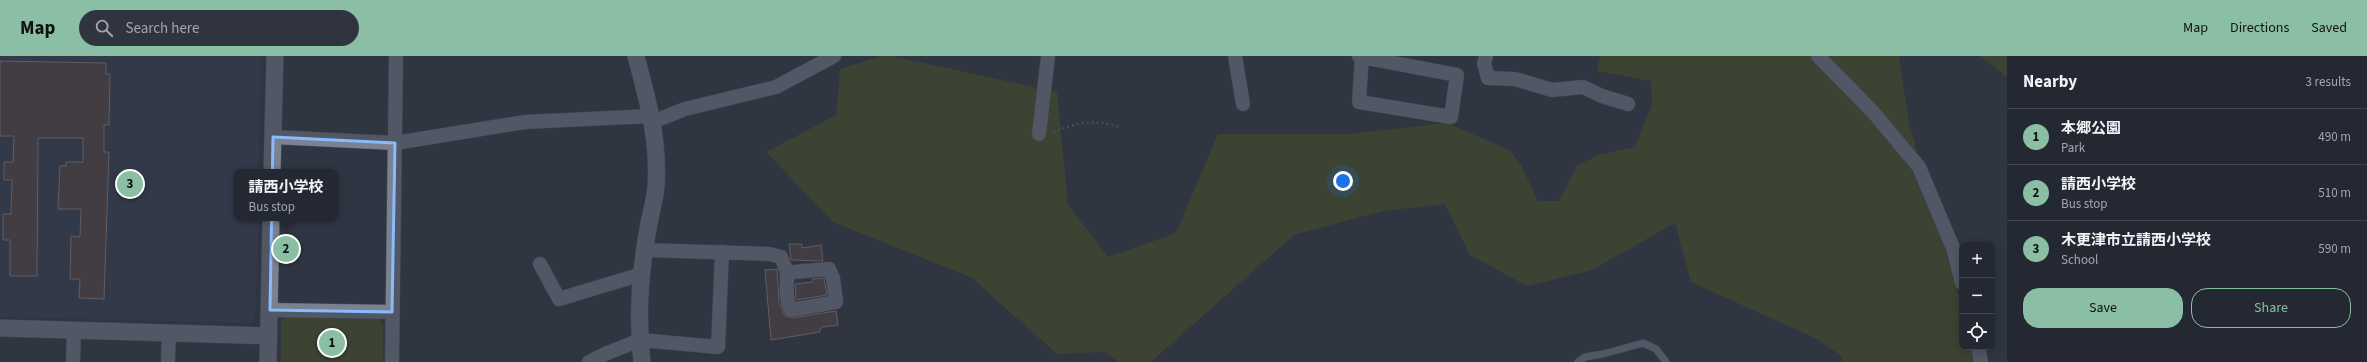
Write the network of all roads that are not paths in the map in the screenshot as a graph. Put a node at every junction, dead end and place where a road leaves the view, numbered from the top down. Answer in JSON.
{"nodes":[{"id":1,"x":274,"y":56,"type":"edge"},
{"id":2,"x":396,"y":56,"type":"edge"},
{"id":3,"x":636,"y":56,"type":"edge"},
{"id":4,"x":834,"y":56,"type":"edge"},
{"id":5,"x":1048,"y":56,"type":"edge"},
{"id":6,"x":1235,"y":56,"type":"edge"},
{"id":7,"x":1360,"y":56,"type":"edge"},
{"id":8,"x":1486,"y":56,"type":"edge"},
{"id":9,"x":1818,"y":56,"type":"edge"},
{"id":10,"x":1243,"y":104,"type":"dead end"},
{"id":11,"x":1628,"y":104,"type":"dead end"},
{"id":12,"x":652,"y":119,"type":"junction"},
{"id":13,"x":1039,"y":134,"type":"road end"},
{"id":14,"x":273,"y":137,"type":"junction"},
{"id":15,"x":395,"y":143,"type":"junction"},
{"id":16,"x":272,"y":169,"type":"edge"},
{"id":17,"x":271,"y":221,"type":"edge"},
{"id":18,"x":645,"y":250,"type":"junction"},
{"id":19,"x":722,"y":252,"type":"junction"},
{"id":20,"x":540,"y":264,"type":"dead end"},
{"id":21,"x":642,"y":274,"type":"junction"},
{"id":22,"x":787,"y":275,"type":"dead end"},
{"id":23,"x":1961,"y":278,"type":"edge"},
{"id":24,"x":270,"y":310,"type":"junction"},
{"id":25,"x":392,"y":312,"type":"junction"},
{"id":26,"x":0,"y":328,"type":"edge"},
{"id":27,"x":74,"y":330,"type":"junction"},
{"id":28,"x":169,"y":333,"type":"junction"},
{"id":29,"x":269,"y":336,"type":"junction"},
{"id":30,"x":640,"y":340,"type":"junction"},
{"id":31,"x":1979,"y":350,"type":"edge"},
{"id":32,"x":73,"y":362,"type":"edge"},
{"id":33,"x":168,"y":362,"type":"edge"},
{"id":34,"x":268,"y":362,"type":"edge"},
{"id":35,"x":392,"y":362,"type":"edge"},
{"id":36,"x":589,"y":362,"type":"edge"},
{"id":37,"x":642,"y":362,"type":"edge"},
{"id":38,"x":1578,"y":362,"type":"edge"},
{"id":39,"x":1666,"y":362,"type":"edge"},
{"id":40,"x":1981,"y":362,"type":"edge"}],
"edges":[{"from":1,"to":14,"type":"street"},
{"from":2,"to":15,"type":"street"},
{"from":3,"to":12,"type":"street"},
{"from":4,"to":12,"type":"street"},
{"from":5,"to":13,"type":"street"},
{"from":6,"to":10,"type":"street"},
{"from":7,"to":7,"type":"street"},
{"from":8,"to":11,"type":"street"},
{"from":9,"to":23,"type":"street"},
{"from":12,"to":15,"type":"street"},
{"from":12,"to":18,"type":"street"},
{"from":14,"to":15,"type":"street"},
{"from":14,"to":16,"type":"street"},
{"from":15,"to":25,"type":"street"},
{"from":17,"to":24,"type":"street"},
{"from":18,"to":19,"type":"street"},
{"from":18,"to":21,"type":"street"},
{"from":19,"to":22,"type":"street"},
{"from":19,"to":30,"type":"street"},
{"from":20,"to":21,"type":"street"},
{"from":21,"to":30,"type":"street"},
{"from":24,"to":25,"type":"street"},
{"from":24,"to":29,"type":"street"},
{"from":25,"to":35,"type":"street"},
{"from":26,"to":27,"type":"street"},
{"from":27,"to":28,"type":"street"},
{"from":27,"to":32,"type":"street"},
{"from":28,"to":29,"type":"street"},
{"from":28,"to":33,"type":"street"},
{"from":29,"to":34,"type":"street"},
{"from":30,"to":36,"type":"street"},
{"from":30,"to":37,"type":"street"},
{"from":31,"to":40,"type":"street"},
{"from":38,"to":39,"type":"lane"}]}
